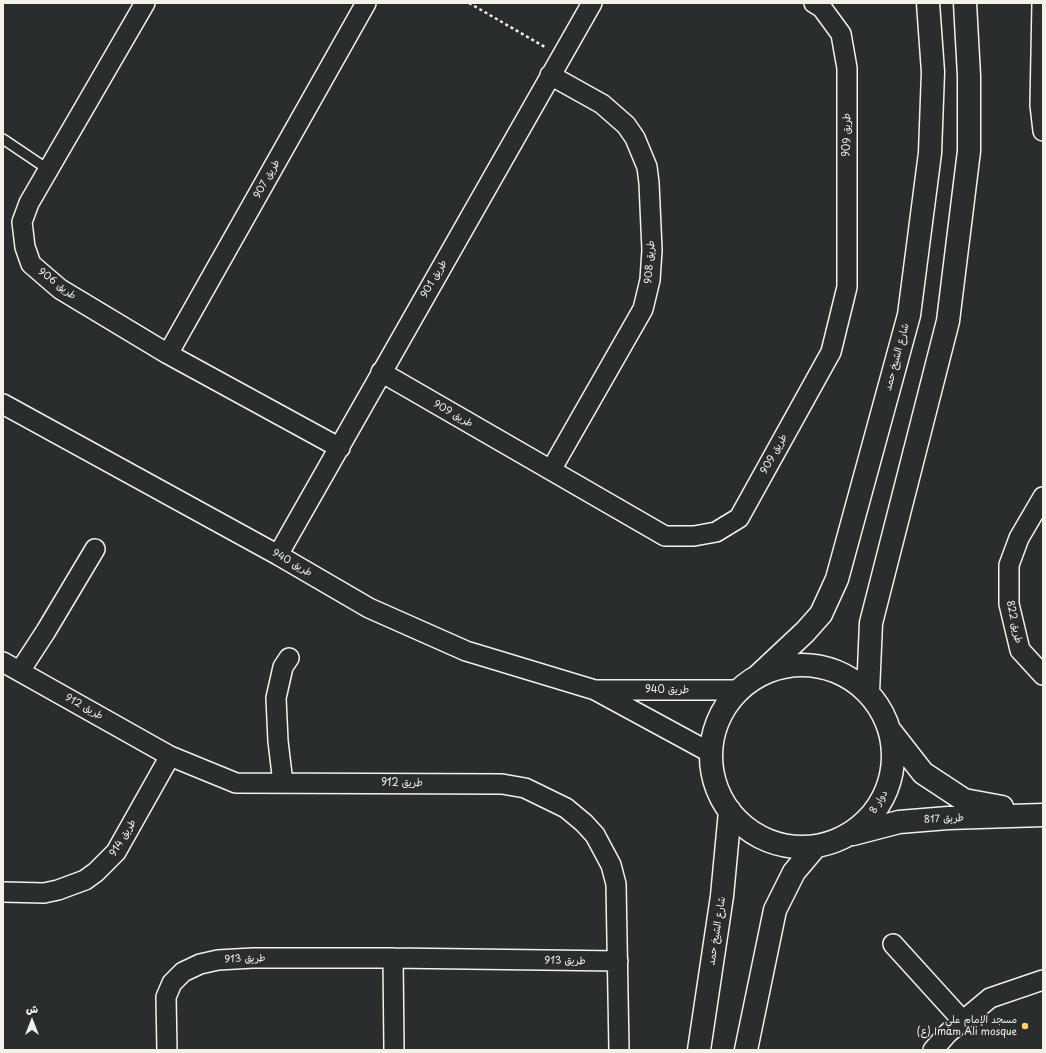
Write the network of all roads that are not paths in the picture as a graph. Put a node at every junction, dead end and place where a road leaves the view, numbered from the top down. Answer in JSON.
{"nodes":[{"id":1,"x":145,"y":3,"type":"edge"},
{"id":2,"x":366,"y":3,"type":"edge"},
{"id":3,"x":592,"y":3,"type":"edge"},
{"id":4,"x":814,"y":3,"type":"edge"},
{"id":5,"x":928,"y":3,"type":"edge"},
{"id":6,"x":965,"y":3,"type":"edge"},
{"id":7,"x":1042,"y":3,"type":"edge"},
{"id":8,"x":550,"y":76,"type":"junction"},
{"id":9,"x":1041,"y":105,"type":"edge"},
{"id":10,"x":1043,"y":131,"type":"edge"},
{"id":11,"x":3,"y":139,"type":"edge"},
{"id":12,"x":49,"y":170,"type":"junction"},
{"id":13,"x":168,"y":354,"type":"junction"},
{"id":14,"x":381,"y":372,"type":"junction"},
{"id":15,"x":3,"y":404,"type":"edge"},
{"id":16,"x":340,"y":448,"type":"junction"},
{"id":17,"x":551,"y":470,"type":"junction"},
{"id":18,"x":1043,"y":497,"type":"edge"},
{"id":19,"x":95,"y":549,"type":"dead end"},
{"id":20,"x":278,"y":555,"type":"junction"},
{"id":21,"x":289,"y":658,"type":"dead end"},
{"id":22,"x":3,"y":662,"type":"edge"},
{"id":23,"x":20,"y":672,"type":"junction"},
{"id":24,"x":1043,"y":675,"type":"edge"},
{"id":25,"x":758,"y":676,"type":"junction"},
{"id":26,"x":595,"y":690,"type":"junction"},
{"id":27,"x":739,"y":690,"type":"junction"},
{"id":28,"x":868,"y":692,"type":"junction"},
{"id":29,"x":891,"y":732,"type":"junction"},
{"id":30,"x":711,"y":753,"type":"junction"},
{"id":31,"x":170,"y":756,"type":"junction"},
{"id":32,"x":283,"y":783,"type":"junction"},
{"id":33,"x":730,"y":811,"type":"junction"},
{"id":34,"x":1043,"y":815,"type":"edge"},
{"id":35,"x":846,"y":836,"type":"junction"},
{"id":36,"x":816,"y":846,"type":"junction"},
{"id":37,"x":3,"y":892,"type":"edge"},
{"id":38,"x":893,"y":944,"type":"dead end"},
{"id":39,"x":393,"y":958,"type":"junction"},
{"id":40,"x":618,"y":961,"type":"junction"},
{"id":41,"x":1043,"y":980,"type":"edge"},
{"id":42,"x":962,"y":1020,"type":"junction"},
{"id":43,"x":168,"y":1050,"type":"edge"},
{"id":44,"x":394,"y":1050,"type":"edge"},
{"id":45,"x":619,"y":1050,"type":"edge"},
{"id":46,"x":699,"y":1050,"type":"edge"},
{"id":47,"x":746,"y":1050,"type":"edge"},
{"id":48,"x":933,"y":1050,"type":"edge"}],
"edges":[{"from":1,"to":12,"type":"street","name":"طريق 906"},
{"from":2,"to":13,"type":"street","name":"طريق 907"},
{"from":3,"to":8,"type":"street","name":"طريق 901"},
{"from":4,"to":17,"type":"street","name":"طريق 909"},
{"from":5,"to":25,"type":"street","name":"شارع الشيخ حمد"},
{"from":6,"to":28,"type":"street"},
{"from":7,"to":9,"type":"street"},
{"from":8,"to":14,"type":"street","name":"طريق 901"},
{"from":8,"to":17,"type":"street","name":"طريق 908"},
{"from":9,"to":10,"type":"street"},
{"from":11,"to":12,"type":"lane"},
{"from":12,"to":13,"type":"street","name":"طريق 906"},
{"from":13,"to":16,"type":"street","name":"طريق 906"},
{"from":14,"to":16,"type":"street","name":"طريق 901"},
{"from":14,"to":17,"type":"street","name":"طريق 909"},
{"from":15,"to":20,"type":"street","name":"طريق 940"},
{"from":16,"to":20,"type":"street","name":"طريق 901"},
{"from":18,"to":24,"type":"street","name":"طريق 822"},
{"from":19,"to":23,"type":"street"},
{"from":20,"to":26,"type":"street","name":"طريق 940"},
{"from":21,"to":32,"type":"street"},
{"from":22,"to":23,"type":"street","name":"طريق 912"},
{"from":23,"to":31,"type":"street","name":"طريق 912"},
{"from":25,"to":27,"type":"street","name":"دوار 8"},
{"from":25,"to":28,"type":"street","name":"دوار 8"},
{"from":26,"to":27,"type":"street","name":"طريق 940"},
{"from":26,"to":30,"type":"street","name":"طريق 940"},
{"from":27,"to":30,"type":"street","name":"دوار 8"},
{"from":28,"to":29,"type":"street","name":"دوار 8"},
{"from":29,"to":34,"type":"street","name":"طريق 817"},
{"from":29,"to":35,"type":"street","name":"دوار 8"},
{"from":30,"to":33,"type":"street","name":"دوار 8"},
{"from":31,"to":32,"type":"street","name":"طريق 912"},
{"from":31,"to":37,"type":"street","name":"طريق 914"},
{"from":32,"to":40,"type":"street","name":"طريق 912"},
{"from":33,"to":36,"type":"street","name":"دوار 8"},
{"from":33,"to":46,"type":"street","name":"شارع الشيخ حمد"},
{"from":34,"to":35,"type":"street","name":"طريق 817"},
{"from":35,"to":36,"type":"street","name":"دوار 8"},
{"from":36,"to":47,"type":"street"},
{"from":38,"to":42,"type":"street"},
{"from":39,"to":40,"type":"street","name":"طريق 913"},
{"from":39,"to":43,"type":"street","name":"طريق 913"},
{"from":39,"to":44,"type":"street"},
{"from":40,"to":45,"type":"street","name":"طريق 912"},
{"from":41,"to":42,"type":"street"},
{"from":42,"to":48,"type":"street"}]}
